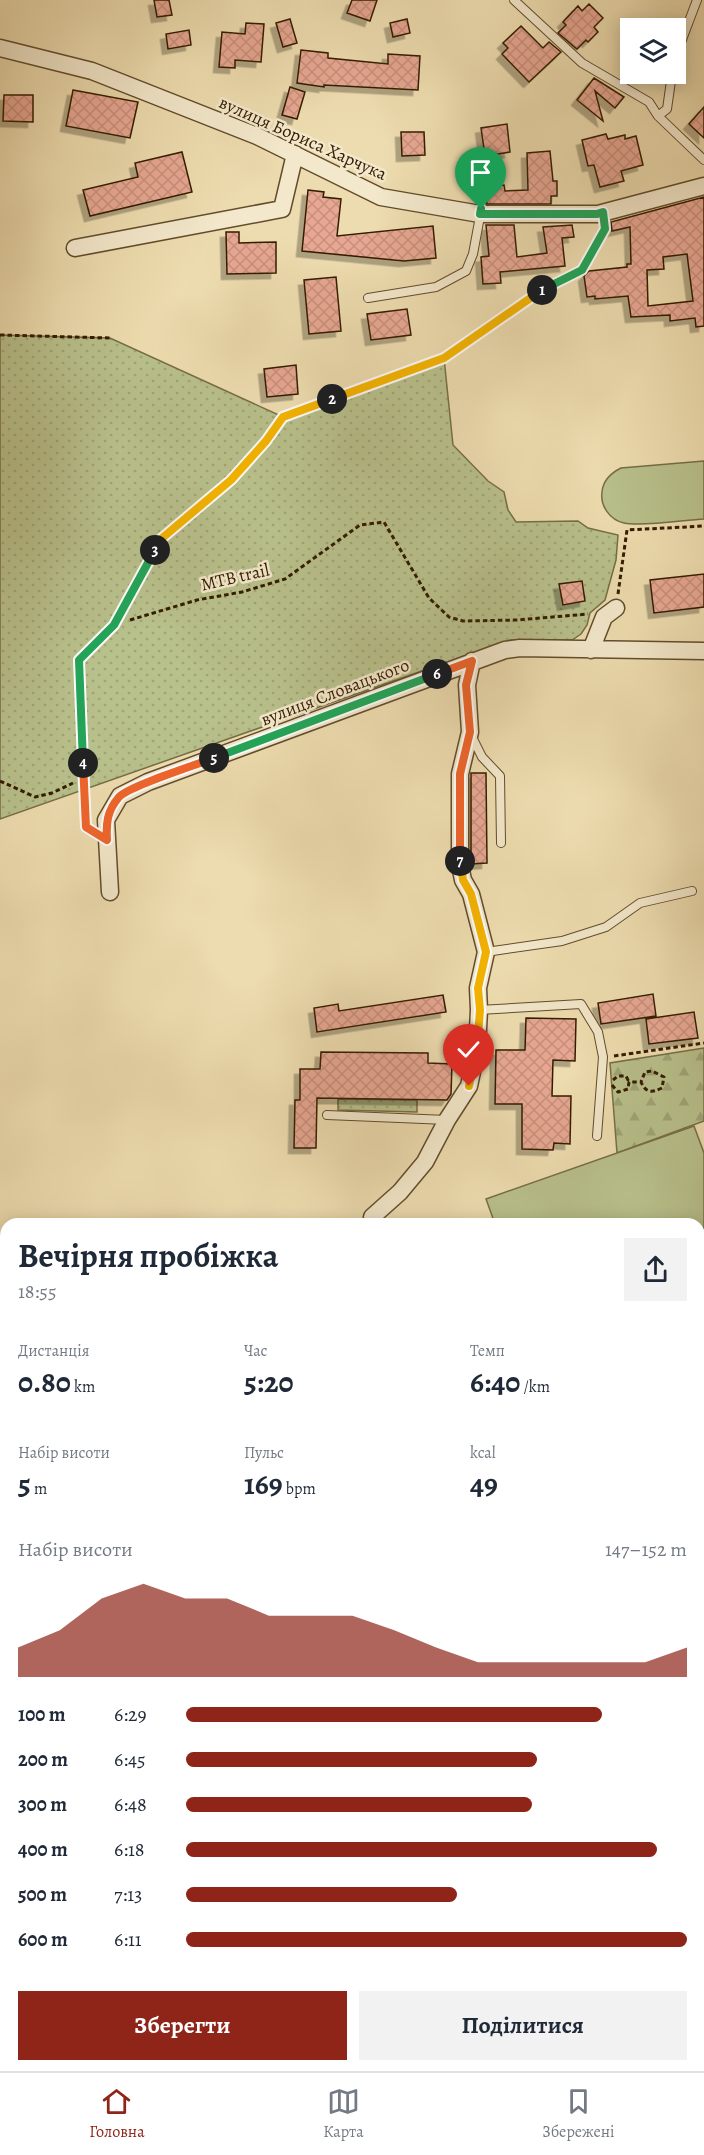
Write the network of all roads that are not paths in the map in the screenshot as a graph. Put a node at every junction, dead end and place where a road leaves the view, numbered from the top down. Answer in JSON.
{"nodes":[{"id":1,"x":514,"y":0,"type":"edge"},
{"id":2,"x":697,"y":0,"type":"edge"},
{"id":3,"x":686,"y":29,"type":"edge"},
{"id":4,"x":0,"y":48,"type":"edge"},
{"id":5,"x":671,"y":84,"type":"edge"},
{"id":6,"x":658,"y":117,"type":"junction"},
{"id":7,"x":295,"y":154,"type":"junction"},
{"id":8,"x":704,"y":160,"type":"edge"},
{"id":9,"x":704,"y":186,"type":"edge"},
{"id":10,"x":481,"y":212,"type":"junction"},
{"id":11,"x":603,"y":212,"type":"junction"},
{"id":12,"x":75,"y":248,"type":"dead end"},
{"id":13,"x":368,"y":298,"type":"dead end"},
{"id":14,"x":616,"y":608,"type":"road end"},
{"id":15,"x":591,"y":650,"type":"junction"},
{"id":16,"x":704,"y":651,"type":"edge"},
{"id":17,"x":472,"y":661,"type":"junction"},
{"id":18,"x":470,"y":732,"type":"junction"},
{"id":19,"x":107,"y":840,"type":"junction"},
{"id":20,"x":501,"y":843,"type":"dead end"},
{"id":21,"x":692,"y":891,"type":"dead end"},
{"id":22,"x":110,"y":892,"type":"dead end"},
{"id":23,"x":486,"y":952,"type":"junction"},
{"id":24,"x":480,"y":1010,"type":"junction"},
{"id":25,"x":327,"y":1115,"type":"dead end"},
{"id":26,"x":447,"y":1120,"type":"junction"},
{"id":27,"x":597,"y":1136,"type":"dead end"},
{"id":28,"x":372,"y":1217,"type":"dead end"}],
"edges":[{"from":1,"to":6,"type":"lane"},
{"from":2,"to":3,"type":"lane"},
{"from":4,"to":7,"type":"street","name":"вулиця Бориса Харчука"},
{"from":5,"to":6,"type":"lane"},
{"from":6,"to":8,"type":"lane"},
{"from":7,"to":10,"type":"street","name":"вулиця Бориса Харчука"},
{"from":7,"to":12,"type":"street"},
{"from":9,"to":11,"type":"street","name":"вулиця Бориса Харчука"},
{"from":10,"to":11,"type":"street","name":"вулиця Бориса Харчука"},
{"from":10,"to":13,"type":"lane"},
{"from":11,"to":19,"type":"lane"},
{"from":14,"to":15,"type":"street"},
{"from":15,"to":16,"type":"street","name":"вулиця Словацького"},
{"from":15,"to":17,"type":"street","name":"вулиця Словацького"},
{"from":17,"to":18,"type":"street"},
{"from":17,"to":19,"type":"street","name":"вулиця Словацького"},
{"from":18,"to":20,"type":"lane"},
{"from":18,"to":23,"type":"street"},
{"from":19,"to":22,"type":"street","name":"вулиця Словацького"},
{"from":21,"to":23,"type":"lane"},
{"from":23,"to":24,"type":"street"},
{"from":24,"to":26,"type":"street"},
{"from":24,"to":27,"type":"lane"},
{"from":25,"to":26,"type":"lane"},
{"from":26,"to":28,"type":"street"}]}
